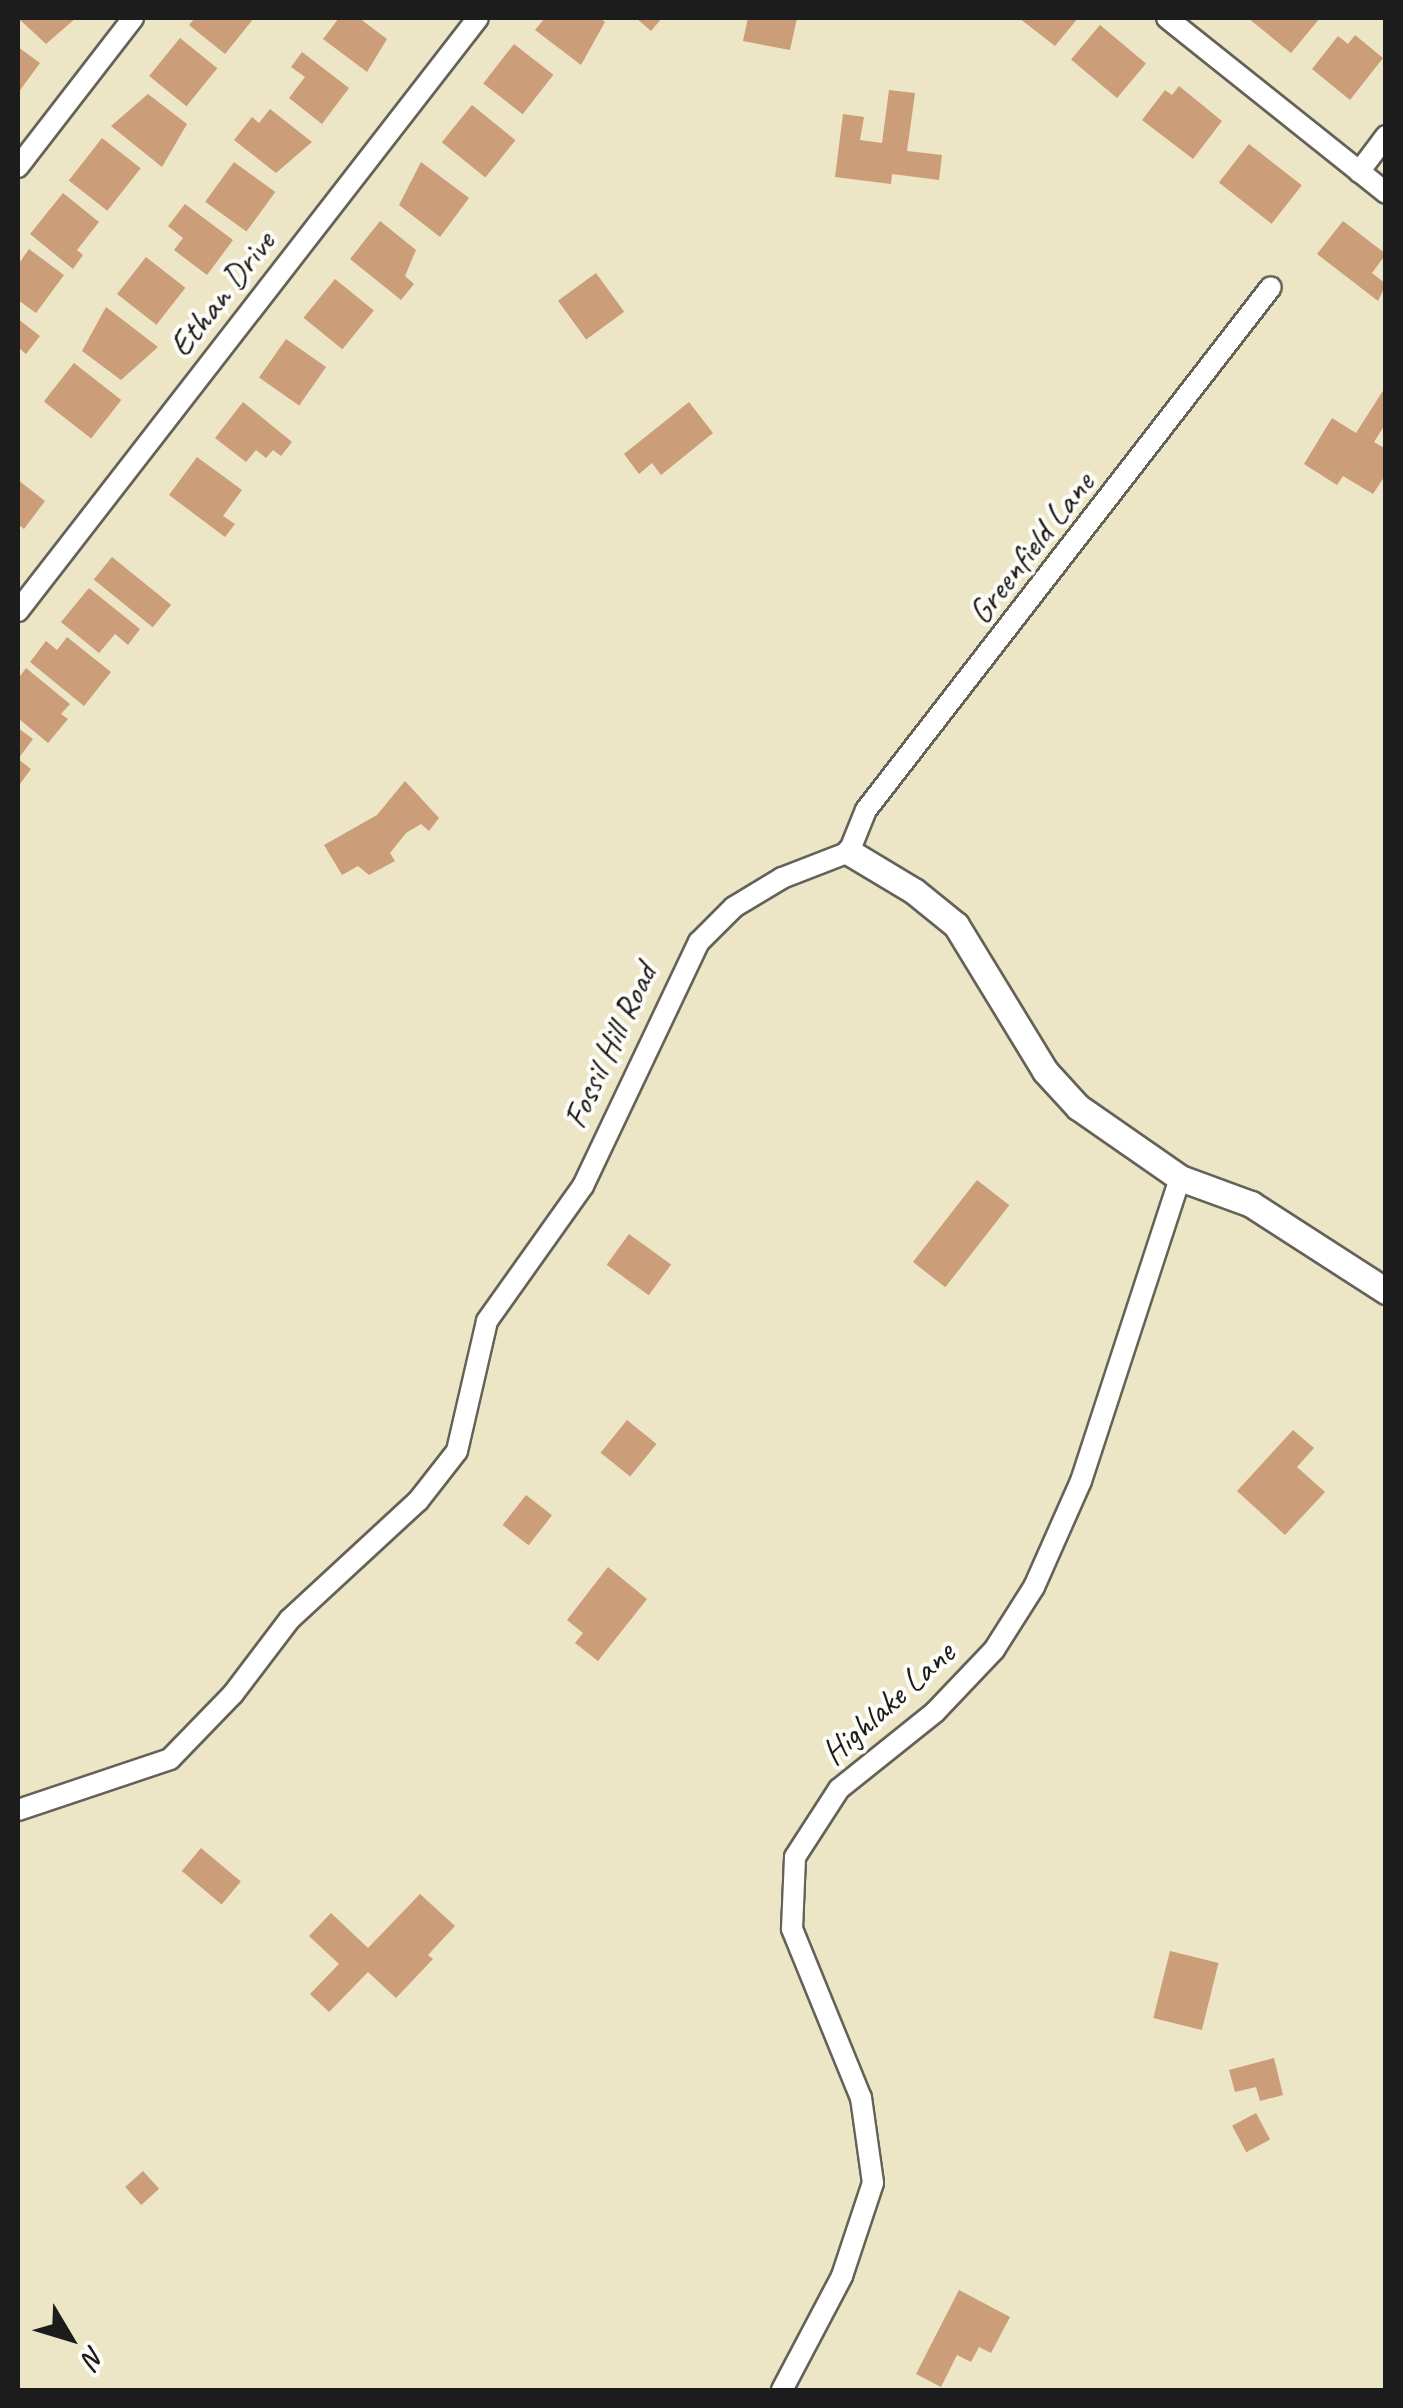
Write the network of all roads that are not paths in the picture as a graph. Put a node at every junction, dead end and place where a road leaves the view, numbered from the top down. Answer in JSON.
{"nodes":[{"id":1,"x":133,"y":18,"type":"edge"},
{"id":2,"x":478,"y":18,"type":"edge"},
{"id":3,"x":1166,"y":18,"type":"edge"},
{"id":4,"x":1386,"y":136,"type":"edge"},
{"id":5,"x":18,"y":167,"type":"edge"},
{"id":6,"x":1358,"y":172,"type":"junction"},
{"id":7,"x":1386,"y":192,"type":"edge"},
{"id":8,"x":1270,"y":287,"type":"dead end"},
{"id":9,"x":18,"y":610,"type":"edge"},
{"id":10,"x":849,"y":852,"type":"junction"},
{"id":11,"x":1180,"y":1178,"type":"junction"},
{"id":12,"x":1386,"y":1291,"type":"edge"},
{"id":13,"x":18,"y":1810,"type":"edge"},
{"id":14,"x":782,"y":2390,"type":"edge"}],
"edges":[{"from":1,"to":5,"type":"street"},
{"from":2,"to":9,"type":"street","name":"Ethan Drive"},
{"from":3,"to":6,"type":"street"},
{"from":4,"to":6,"type":"street"},
{"from":6,"to":7,"type":"street"},
{"from":8,"to":10,"type":"street","name":"Greenfield Lane"},
{"from":10,"to":11,"type":"street"},
{"from":10,"to":13,"type":"street","name":"Fossil Hill Road"},
{"from":11,"to":12,"type":"street"},
{"from":11,"to":14,"type":"street","name":"Highlake Lane"}]}
